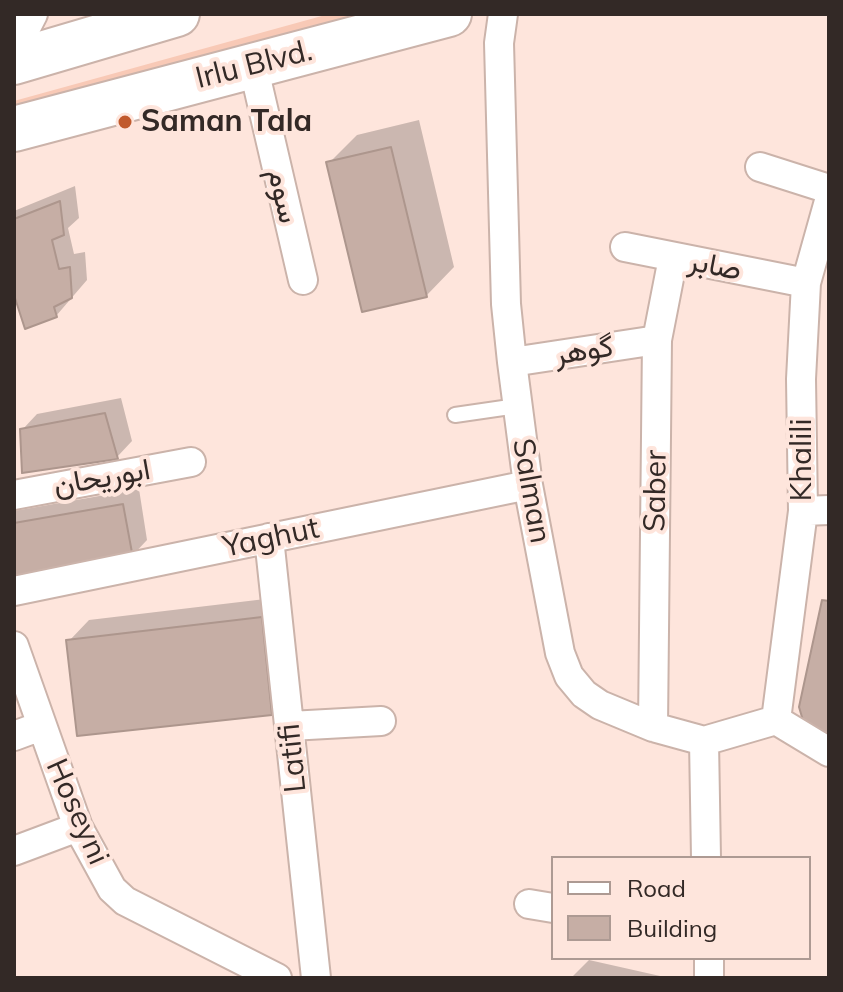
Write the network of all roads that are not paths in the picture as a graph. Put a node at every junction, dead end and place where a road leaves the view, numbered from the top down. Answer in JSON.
{"nodes":[{"id":1,"x":33,"y":14,"type":"edge"},
{"id":2,"x":177,"y":14,"type":"edge"},
{"id":3,"x":449,"y":14,"type":"edge"},
{"id":4,"x":503,"y":14,"type":"edge"},
{"id":5,"x":402,"y":22,"type":"edge"},
{"id":6,"x":14,"y":51,"type":"edge"},
{"id":7,"x":14,"y":62,"type":"edge"},
{"id":8,"x":253,"y":65,"type":"junction"},
{"id":9,"x":14,"y":129,"type":"edge"},
{"id":10,"x":760,"y":167,"type":"dead end"},
{"id":11,"x":829,"y":189,"type":"edge"},
{"id":12,"x":829,"y":201,"type":"edge"},
{"id":13,"x":625,"y":247,"type":"dead end"},
{"id":14,"x":673,"y":258,"type":"junction"},
{"id":15,"x":303,"y":280,"type":"dead end"},
{"id":16,"x":806,"y":283,"type":"junction"},
{"id":17,"x":816,"y":313,"type":"edge"},
{"id":18,"x":657,"y":340,"type":"junction"},
{"id":19,"x":512,"y":362,"type":"junction"},
{"id":20,"x":517,"y":406,"type":"junction"},
{"id":21,"x":455,"y":415,"type":"dead end"},
{"id":22,"x":191,"y":462,"type":"dead end"},
{"id":23,"x":528,"y":485,"type":"junction"},
{"id":24,"x":14,"y":495,"type":"edge"},
{"id":25,"x":816,"y":511,"type":"edge"},
{"id":26,"x":269,"y":538,"type":"junction"},
{"id":27,"x":14,"y":591,"type":"edge"},
{"id":28,"x":14,"y":646,"type":"edge"},
{"id":29,"x":776,"y":720,"type":"junction"},
{"id":30,"x":381,"y":721,"type":"dead end"},
{"id":31,"x":41,"y":726,"type":"junction"},
{"id":32,"x":290,"y":726,"type":"junction"},
{"id":33,"x":653,"y":727,"type":"junction"},
{"id":34,"x":14,"y":736,"type":"edge"},
{"id":35,"x":704,"y":741,"type":"junction"},
{"id":36,"x":829,"y":752,"type":"edge"},
{"id":37,"x":78,"y":827,"type":"junction"},
{"id":38,"x":14,"y":851,"type":"edge"},
{"id":39,"x":706,"y":856,"type":"edge"},
{"id":40,"x":277,"y":978,"type":"edge"},
{"id":41,"x":316,"y":978,"type":"edge"}],
"edges":[{"from":1,"to":6,"type":"street"},
{"from":2,"to":7,"type":"main road"},
{"from":3,"to":5,"type":"main road","name":"Irlu Blvd."},
{"from":4,"to":19,"type":"street","name":"Salman"},
{"from":5,"to":8,"type":"main road","name":"Irlu Blvd."},
{"from":8,"to":9,"type":"main road","name":"Irlu Blvd."},
{"from":8,"to":15,"type":"street","name":"سوم"},
{"from":10,"to":11,"type":"street"},
{"from":12,"to":16,"type":"street","name":"Khalili"},
{"from":13,"to":14,"type":"street","name":"صابر"},
{"from":14,"to":16,"type":"street","name":"صابر"},
{"from":14,"to":18,"type":"street","name":"Saber"},
{"from":16,"to":17,"type":"street","name":"Khalili"},
{"from":17,"to":25,"type":"street","name":"Khalili"},
{"from":18,"to":19,"type":"street","name":"گوهر"},
{"from":18,"to":33,"type":"street","name":"Saber"},
{"from":19,"to":20,"type":"street","name":"Salman"},
{"from":20,"to":21,"type":"lane"},
{"from":20,"to":23,"type":"street","name":"Salman"},
{"from":22,"to":24,"type":"street","name":"ابوریحان"},
{"from":23,"to":26,"type":"street","name":"Yaghut"},
{"from":23,"to":33,"type":"street","name":"Salman"},
{"from":25,"to":29,"type":"street","name":"Khalili"},
{"from":26,"to":27,"type":"street","name":"Yaghut"},
{"from":26,"to":32,"type":"street","name":"Latifi"},
{"from":28,"to":31,"type":"street","name":"Hoseyni"},
{"from":29,"to":35,"type":"street"},
{"from":29,"to":36,"type":"street"},
{"from":30,"to":32,"type":"street"},
{"from":31,"to":34,"type":"street"},
{"from":31,"to":37,"type":"street","name":"Hoseyni"},
{"from":32,"to":41,"type":"street","name":"Latifi"},
{"from":33,"to":35,"type":"street","name":"Salman"},
{"from":35,"to":39,"type":"street"},
{"from":37,"to":38,"type":"street"},
{"from":37,"to":40,"type":"street","name":"Hoseyni"}]}
